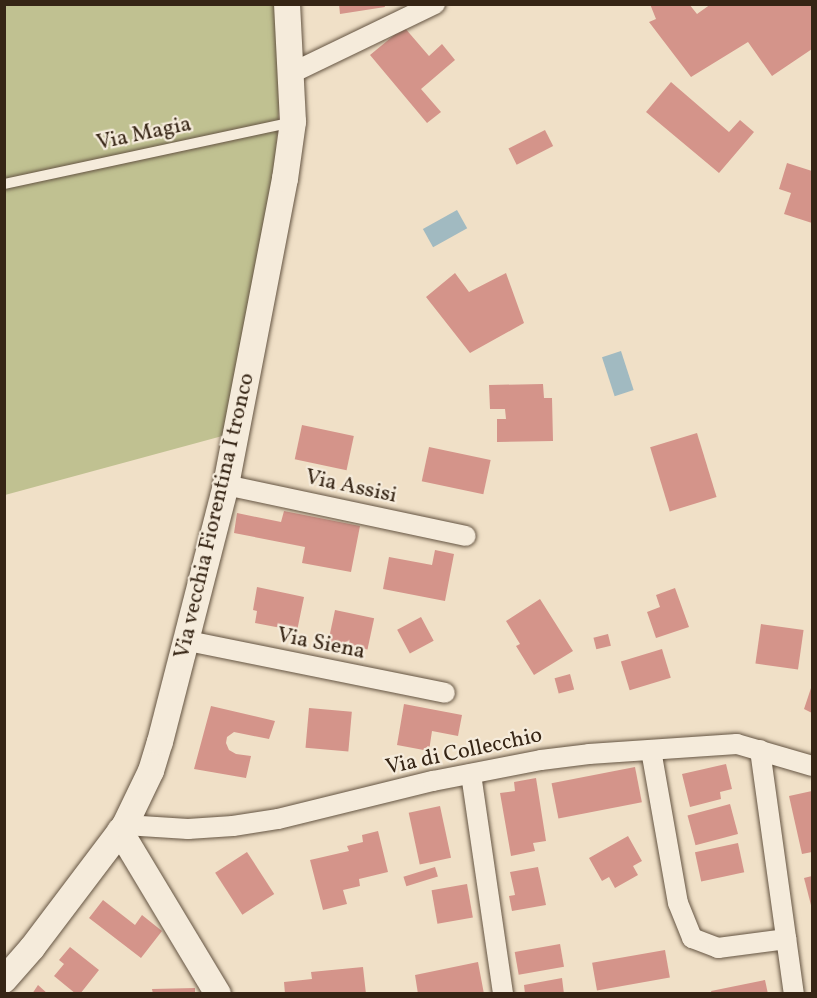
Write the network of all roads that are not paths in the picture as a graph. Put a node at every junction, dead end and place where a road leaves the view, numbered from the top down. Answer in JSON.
{"nodes":[{"id":1,"x":287,"y":4,"type":"edge"},
{"id":2,"x":435,"y":4,"type":"edge"},
{"id":3,"x":292,"y":73,"type":"junction"},
{"id":4,"x":292,"y":122,"type":"junction"},
{"id":5,"x":4,"y":184,"type":"edge"},
{"id":6,"x":226,"y":485,"type":"junction"},
{"id":7,"x":466,"y":536,"type":"dead end"},
{"id":8,"x":188,"y":641,"type":"junction"},
{"id":9,"x":445,"y":693,"type":"dead end"},
{"id":10,"x":651,"y":750,"type":"junction"},
{"id":11,"x":760,"y":750,"type":"junction"},
{"id":12,"x":813,"y":766,"type":"edge"},
{"id":13,"x":471,"y":774,"type":"junction"},
{"id":14,"x":123,"y":828,"type":"junction"},
{"id":15,"x":786,"y":939,"type":"junction"},
{"id":16,"x":4,"y":980,"type":"edge"},
{"id":17,"x":218,"y":993,"type":"edge"},
{"id":18,"x":503,"y":993,"type":"edge"},
{"id":19,"x":794,"y":993,"type":"edge"}],
"edges":[{"from":1,"to":3,"type":"street","name":"Via vecchia Fiorentina I tronco"},
{"from":2,"to":3,"type":"street"},
{"from":3,"to":4,"type":"street","name":"Via vecchia Fiorentina I tronco"},
{"from":4,"to":5,"type":"lane","name":"Via Magia"},
{"from":4,"to":6,"type":"street","name":"Via vecchia Fiorentina I tronco"},
{"from":6,"to":7,"type":"street","name":"Via Assisi"},
{"from":6,"to":8,"type":"street","name":"Via vecchia Fiorentina I tronco"},
{"from":8,"to":9,"type":"street","name":"Via Siena"},
{"from":8,"to":14,"type":"street","name":"Via vecchia Fiorentina I tronco"},
{"from":10,"to":11,"type":"street","name":"Via di Collecchio"},
{"from":10,"to":13,"type":"street","name":"Via di Collecchio"},
{"from":10,"to":15,"type":"street"},
{"from":11,"to":12,"type":"street","name":"Via di Collecchio"},
{"from":11,"to":15,"type":"street"},
{"from":13,"to":14,"type":"street","name":"Via di Collecchio"},
{"from":13,"to":18,"type":"street"},
{"from":14,"to":16,"type":"street","name":"Via vecchia Fiorentina I tronco"},
{"from":14,"to":17,"type":"street"},
{"from":15,"to":19,"type":"street"}]}
